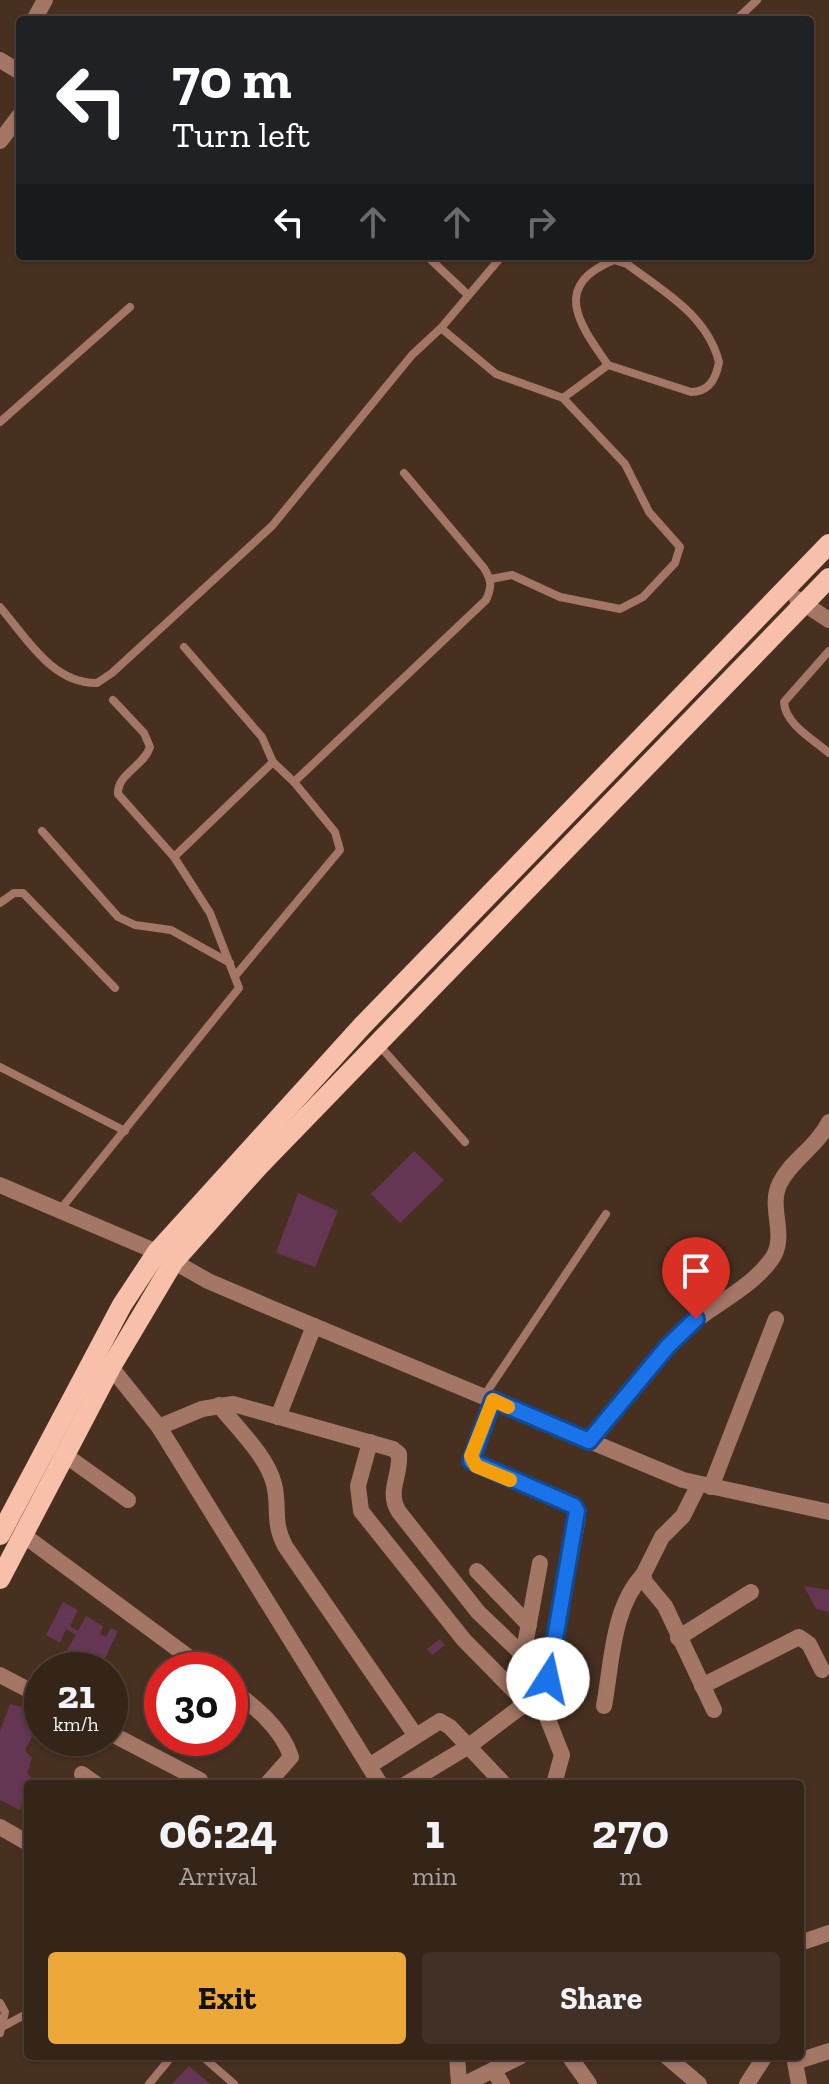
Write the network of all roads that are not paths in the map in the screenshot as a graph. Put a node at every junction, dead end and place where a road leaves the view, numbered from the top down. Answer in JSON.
{"nodes":[{"id":1,"x":757,"y":0,"type":"edge"},
{"id":2,"x":740,"y":16,"type":"edge"},
{"id":3,"x":16,"y":120,"type":"edge"},
{"id":4,"x":0,"y":141,"type":"edge"},
{"id":5,"x":431,"y":260,"type":"edge"},
{"id":6,"x":499,"y":260,"type":"edge"},
{"id":7,"x":468,"y":295,"type":"junction"},
{"id":8,"x":130,"y":307,"type":"dead end"},
{"id":9,"x":441,"y":328,"type":"junction"},
{"id":10,"x":608,"y":365,"type":"junction"},
{"id":11,"x":563,"y":398,"type":"junction"},
{"id":12,"x":0,"y":422,"type":"edge"},
{"id":13,"x":404,"y":473,"type":"dead end"},
{"id":14,"x":829,"y":544,"type":"edge"},
{"id":15,"x":829,"y":578,"type":"edge"},
{"id":16,"x":491,"y":579,"type":"junction"},
{"id":17,"x":783,"y":590,"type":"junction"},
{"id":18,"x":804,"y":604,"type":"junction"},
{"id":19,"x":0,"y":607,"type":"edge"},
{"id":20,"x":829,"y":620,"type":"edge"},
{"id":21,"x":184,"y":647,"type":"dead end"},
{"id":22,"x":829,"y":651,"type":"edge"},
{"id":23,"x":113,"y":700,"type":"dead end"},
{"id":24,"x":829,"y":753,"type":"edge"},
{"id":25,"x":273,"y":762,"type":"junction"},
{"id":26,"x":294,"y":782,"type":"junction"},
{"id":27,"x":42,"y":831,"type":"dead end"},
{"id":28,"x":174,"y":857,"type":"junction"},
{"id":29,"x":0,"y":903,"type":"edge"},
{"id":30,"x":231,"y":964,"type":"junction"},
{"id":31,"x":236,"y":975,"type":"junction"},
{"id":32,"x":115,"y":988,"type":"dead end"},
{"id":33,"x":377,"y":1043,"type":"junction"},
{"id":34,"x":0,"y":1067,"type":"edge"},
{"id":35,"x":125,"y":1131,"type":"junction"},
{"id":36,"x":827,"y":1131,"type":"edge"},
{"id":37,"x":465,"y":1142,"type":"dead end"},
{"id":38,"x":0,"y":1185,"type":"edge"},
{"id":39,"x":59,"y":1212,"type":"junction"},
{"id":40,"x":606,"y":1214,"type":"dead end"},
{"id":41,"x":166,"y":1256,"type":"junction"},
{"id":42,"x":776,"y":1319,"type":"dead end"},
{"id":43,"x":314,"y":1326,"type":"junction"},
{"id":44,"x":97,"y":1351,"type":"junction"},
{"id":45,"x":111,"y":1367,"type":"junction"},
{"id":46,"x":488,"y":1398,"type":"junction"},
{"id":47,"x":219,"y":1405,"type":"junction"},
{"id":48,"x":278,"y":1417,"type":"junction"},
{"id":49,"x":159,"y":1427,"type":"junction"},
{"id":50,"x":589,"y":1441,"type":"junction"},
{"id":51,"x":370,"y":1442,"type":"junction"},
{"id":52,"x":56,"y":1449,"type":"junction"},
{"id":53,"x":705,"y":1485,"type":"junction"},
{"id":54,"x":128,"y":1500,"type":"dead end"},
{"id":55,"x":829,"y":1512,"type":"edge"},
{"id":56,"x":22,"y":1534,"type":"junction"},
{"id":57,"x":0,"y":1535,"type":"edge"},
{"id":58,"x":540,"y":1563,"type":"dead end"},
{"id":59,"x":477,"y":1571,"type":"dead end"},
{"id":60,"x":643,"y":1575,"type":"junction"},
{"id":61,"x":0,"y":1579,"type":"edge"},
{"id":62,"x":751,"y":1592,"type":"dead end"},
{"id":63,"x":529,"y":1625,"type":"junction"},
{"id":64,"x":678,"y":1638,"type":"junction"},
{"id":65,"x":182,"y":1652,"type":"edge"},
{"id":66,"x":523,"y":1656,"type":"junction"},
{"id":67,"x":822,"y":1670,"type":"dead end"},
{"id":68,"x":0,"y":1675,"type":"edge"},
{"id":69,"x":548,"y":1679,"type":"junction"},
{"id":70,"x":702,"y":1686,"type":"junction"},
{"id":71,"x":24,"y":1688,"type":"edge"},
{"id":72,"x":248,"y":1703,"type":"edge"},
{"id":73,"x":534,"y":1703,"type":"junction"},
{"id":74,"x":604,"y":1706,"type":"dead end"},
{"id":75,"x":714,"y":1710,"type":"dead end"},
{"id":76,"x":416,"y":1736,"type":"junction"},
{"id":77,"x":128,"y":1743,"type":"edge"},
{"id":78,"x":469,"y":1746,"type":"junction"},
{"id":79,"x":369,"y":1766,"type":"junction"},
{"id":80,"x":82,"y":1774,"type":"dead end"},
{"id":81,"x":90,"y":1780,"type":"edge"},
{"id":82,"x":197,"y":1780,"type":"edge"},
{"id":83,"x":271,"y":1780,"type":"edge"},
{"id":84,"x":378,"y":1780,"type":"edge"},
{"id":85,"x":413,"y":1780,"type":"edge"},
{"id":86,"x":500,"y":1780,"type":"edge"},
{"id":87,"x":555,"y":1780,"type":"edge"},
{"id":88,"x":2,"y":1832,"type":"edge"},
{"id":89,"x":24,"y":1841,"type":"edge"},
{"id":90,"x":829,"y":1933,"type":"edge"},
{"id":91,"x":804,"y":1942,"type":"edge"},
{"id":92,"x":0,"y":2003,"type":"edge"},
{"id":93,"x":24,"y":2016,"type":"edge"},
{"id":94,"x":2,"y":2030,"type":"edge"},
{"id":95,"x":829,"y":2051,"type":"edge"},
{"id":96,"x":804,"y":2059,"type":"edge"},
{"id":97,"x":169,"y":2060,"type":"edge"},
{"id":98,"x":207,"y":2060,"type":"edge"},
{"id":99,"x":458,"y":2060,"type":"edge"},
{"id":100,"x":516,"y":2060,"type":"edge"},
{"id":101,"x":572,"y":2060,"type":"edge"},
{"id":102,"x":671,"y":2060,"type":"edge"},
{"id":103,"x":762,"y":2060,"type":"edge"},
{"id":104,"x":801,"y":2060,"type":"edge"},
{"id":105,"x":497,"y":2077,"type":"edge"},
{"id":106,"x":149,"y":2084,"type":"edge"},
{"id":107,"x":234,"y":2084,"type":"edge"},
{"id":108,"x":462,"y":2084,"type":"edge"},
{"id":109,"x":589,"y":2084,"type":"edge"},
{"id":110,"x":699,"y":2084,"type":"edge"},
{"id":111,"x":747,"y":2084,"type":"edge"},
{"id":112,"x":799,"y":2084,"type":"edge"}],
"edges":[{"from":1,"to":2,"type":"lane"},
{"from":3,"to":4,"type":"street"},
{"from":5,"to":7,"type":"lane"},
{"from":6,"to":7,"type":"lane"},
{"from":7,"to":9,"type":"lane"},
{"from":8,"to":12,"type":"lane"},
{"from":9,"to":11,"type":"lane"},
{"from":9,"to":19,"type":"lane"},
{"from":10,"to":10,"type":"lane"},
{"from":10,"to":11,"type":"lane"},
{"from":11,"to":16,"type":"lane"},
{"from":13,"to":16,"type":"lane"},
{"from":14,"to":17,"type":"main road"},
{"from":15,"to":18,"type":"main road"},
{"from":16,"to":26,"type":"lane"},
{"from":17,"to":18,"type":"street"},
{"from":17,"to":41,"type":"main road"},
{"from":18,"to":20,"type":"street"},
{"from":18,"to":33,"type":"main road"},
{"from":21,"to":25,"type":"lane"},
{"from":22,"to":24,"type":"lane"},
{"from":23,"to":28,"type":"lane"},
{"from":25,"to":26,"type":"lane"},
{"from":25,"to":28,"type":"lane"},
{"from":26,"to":31,"type":"lane"},
{"from":27,"to":30,"type":"lane"},
{"from":28,"to":30,"type":"lane"},
{"from":29,"to":32,"type":"lane"},
{"from":30,"to":31,"type":"lane"},
{"from":31,"to":35,"type":"lane"},
{"from":33,"to":37,"type":"lane"},
{"from":33,"to":41,"type":"main road"},
{"from":34,"to":35,"type":"lane"},
{"from":35,"to":39,"type":"lane"},
{"from":36,"to":50,"type":"street"},
{"from":38,"to":39,"type":"street"},
{"from":39,"to":41,"type":"street"},
{"from":40,"to":46,"type":"lane"},
{"from":41,"to":43,"type":"street"},
{"from":41,"to":44,"type":"main road"},
{"from":41,"to":45,"type":"main road"},
{"from":42,"to":53,"type":"street"},
{"from":43,"to":46,"type":"street"},
{"from":43,"to":48,"type":"street"},
{"from":44,"to":45,"type":"street"},
{"from":44,"to":52,"type":"main road"},
{"from":45,"to":49,"type":"street"},
{"from":45,"to":52,"type":"main road"},
{"from":46,"to":50,"type":"street"},
{"from":46,"to":69,"type":"street"},
{"from":47,"to":48,"type":"street"},
{"from":47,"to":49,"type":"street"},
{"from":47,"to":76,"type":"street"},
{"from":48,"to":51,"type":"street"},
{"from":49,"to":79,"type":"street"},
{"from":50,"to":53,"type":"street"},
{"from":51,"to":66,"type":"street"},
{"from":51,"to":73,"type":"street"},
{"from":52,"to":54,"type":"street"},
{"from":52,"to":56,"type":"main road"},
{"from":52,"to":57,"type":"main road"},
{"from":53,"to":55,"type":"street"},
{"from":53,"to":60,"type":"street"},
{"from":56,"to":61,"type":"main road"},
{"from":56,"to":65,"type":"street"},
{"from":58,"to":63,"type":"street"},
{"from":59,"to":63,"type":"street"},
{"from":60,"to":64,"type":"street"},
{"from":60,"to":74,"type":"street"},
{"from":62,"to":64,"type":"street"},
{"from":63,"to":66,"type":"street"},
{"from":64,"to":70,"type":"street"},
{"from":66,"to":69,"type":"street"},
{"from":67,"to":70,"type":"street"},
{"from":68,"to":71,"type":"street"},
{"from":69,"to":73,"type":"street"},
{"from":70,"to":75,"type":"street"},
{"from":72,"to":83,"type":"street"},
{"from":73,"to":78,"type":"street"},
{"from":73,"to":87,"type":"street"},
{"from":76,"to":78,"type":"street"},
{"from":76,"to":79,"type":"street"},
{"from":77,"to":82,"type":"street"},
{"from":78,"to":85,"type":"street"},
{"from":78,"to":86,"type":"street"},
{"from":79,"to":84,"type":"street"},
{"from":80,"to":81,"type":"street"},
{"from":88,"to":89,"type":"street"},
{"from":90,"to":91,"type":"street"},
{"from":92,"to":94,"type":"lane"},
{"from":93,"to":94,"type":"lane"},
{"from":95,"to":96,"type":"street"},
{"from":97,"to":106,"type":"lane"},
{"from":98,"to":107,"type":"lane"},
{"from":99,"to":108,"type":"street"},
{"from":100,"to":105,"type":"street"},
{"from":101,"to":109,"type":"street"},
{"from":102,"to":110,"type":"street"},
{"from":103,"to":111,"type":"street"},
{"from":104,"to":112,"type":"street"},
{"from":105,"to":108,"type":"street"}]}
